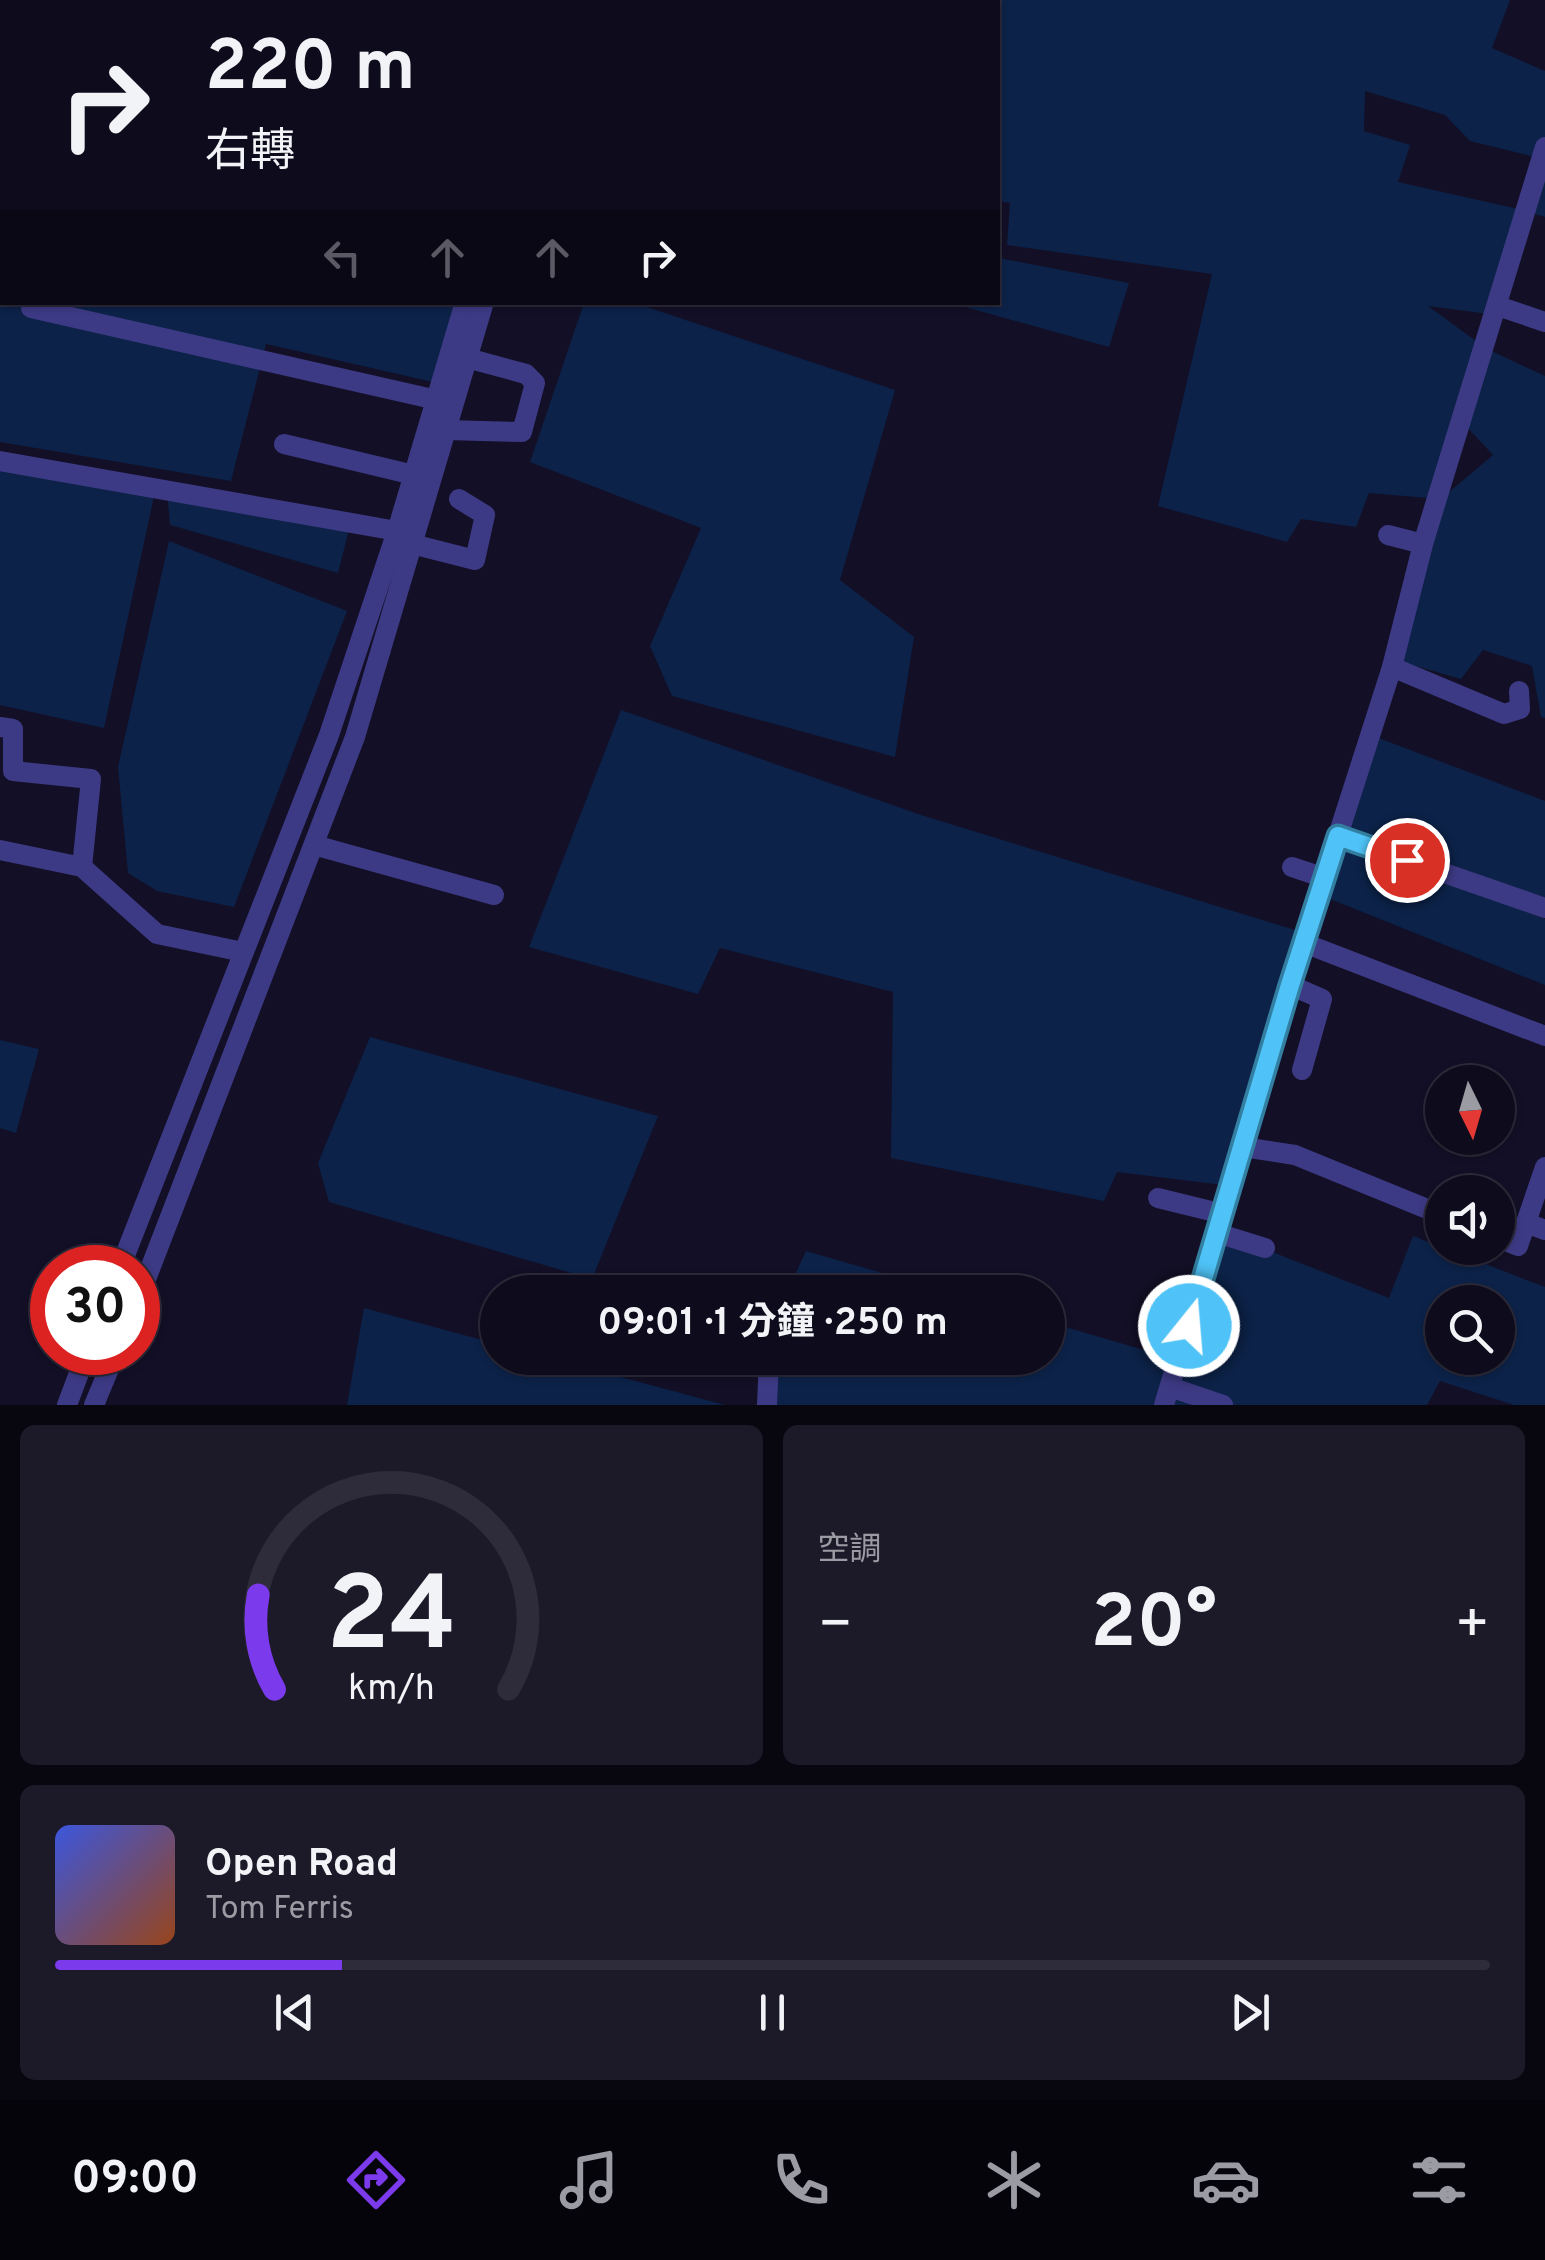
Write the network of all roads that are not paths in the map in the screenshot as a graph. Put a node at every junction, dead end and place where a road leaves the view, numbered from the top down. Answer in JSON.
{"nodes":[{"id":1,"x":1544,"y":156,"type":"edge"},
{"id":2,"x":464,"y":305,"type":"edge"},
{"id":3,"x":483,"y":305,"type":"edge"},
{"id":4,"x":1498,"y":306,"type":"junction"},
{"id":5,"x":32,"y":308,"type":"dead end"},
{"id":6,"x":1545,"y":322,"type":"edge"},
{"id":7,"x":467,"y":358,"type":"junction"},
{"id":8,"x":437,"y":400,"type":"junction"},
{"id":9,"x":446,"y":430,"type":"junction"},
{"id":10,"x":284,"y":444,"type":"dead end"},
{"id":11,"x":0,"y":462,"type":"edge"},
{"id":12,"x":414,"y":475,"type":"junction"},
{"id":13,"x":459,"y":499,"type":"dead end"},
{"id":14,"x":1388,"y":535,"type":"dead end"},
{"id":15,"x":405,"y":537,"type":"junction"},
{"id":16,"x":1423,"y":544,"type":"junction"},
{"id":17,"x":1392,"y":667,"type":"junction"},
{"id":18,"x":1519,"y":691,"type":"dead end"},
{"id":19,"x":0,"y":727,"type":"edge"},
{"id":20,"x":1338,"y":836,"type":"junction"},
{"id":21,"x":314,"y":845,"type":"junction"},
{"id":22,"x":0,"y":850,"type":"edge"},
{"id":23,"x":82,"y":867,"type":"junction"},
{"id":24,"x":1292,"y":868,"type":"dead end"},
{"id":25,"x":1325,"y":878,"type":"junction"},
{"id":26,"x":494,"y":895,"type":"dead end"},
{"id":27,"x":1545,"y":908,"type":"edge"},
{"id":28,"x":1304,"y":943,"type":"junction"},
{"id":29,"x":243,"y":952,"type":"junction"},
{"id":30,"x":1290,"y":985,"type":"junction"},
{"id":31,"x":1545,"y":1036,"type":"edge"},
{"id":32,"x":1302,"y":1070,"type":"dead end"},
{"id":33,"x":1242,"y":1147,"type":"junction"},
{"id":34,"x":1545,"y":1166,"type":"edge"},
{"id":35,"x":1158,"y":1198,"type":"dead end"},
{"id":36,"x":1425,"y":1208,"type":"edge"},
{"id":37,"x":1220,"y":1223,"type":"junction"},
{"id":38,"x":1535,"y":1227,"type":"edge"},
{"id":39,"x":129,"y":1245,"type":"edge"},
{"id":40,"x":159,"y":1245,"type":"edge"},
{"id":41,"x":1515,"y":1245,"type":"edge"},
{"id":42,"x":1265,"y":1248,"type":"dead end"},
{"id":43,"x":78,"y":1375,"type":"edge"},
{"id":44,"x":106,"y":1375,"type":"edge"},
{"id":45,"x":768,"y":1375,"type":"edge"},
{"id":46,"x":1167,"y":1396,"type":"edge"},
{"id":47,"x":67,"y":1405,"type":"edge"},
{"id":48,"x":94,"y":1405,"type":"edge"},
{"id":49,"x":768,"y":1405,"type":"edge"},
{"id":50,"x":1224,"y":1405,"type":"edge"}],
"edges":[{"from":1,"to":4,"type":"street"},
{"from":2,"to":8,"type":"street"},
{"from":3,"to":7,"type":"street"},
{"from":4,"to":6,"type":"street"},
{"from":4,"to":16,"type":"street"},
{"from":5,"to":8,"type":"street"},
{"from":7,"to":9,"type":"street"},
{"from":7,"to":9,"type":"street"},
{"from":8,"to":12,"type":"street"},
{"from":9,"to":15,"type":"street"},
{"from":10,"to":12,"type":"street"},
{"from":11,"to":15,"type":"street"},
{"from":12,"to":15,"type":"street"},
{"from":13,"to":15,"type":"street"},
{"from":14,"to":16,"type":"street"},
{"from":15,"to":21,"type":"street"},
{"from":15,"to":29,"type":"street"},
{"from":16,"to":17,"type":"street"},
{"from":17,"to":18,"type":"street"},
{"from":17,"to":20,"type":"street"},
{"from":19,"to":23,"type":"street"},
{"from":20,"to":25,"type":"street"},
{"from":20,"to":27,"type":"street"},
{"from":21,"to":26,"type":"street"},
{"from":21,"to":40,"type":"street"},
{"from":22,"to":23,"type":"street"},
{"from":23,"to":29,"type":"street"},
{"from":24,"to":25,"type":"street"},
{"from":25,"to":28,"type":"street"},
{"from":28,"to":30,"type":"street"},
{"from":28,"to":31,"type":"street"},
{"from":29,"to":39,"type":"street"},
{"from":30,"to":32,"type":"street"},
{"from":30,"to":33,"type":"street"},
{"from":33,"to":36,"type":"street"},
{"from":33,"to":37,"type":"street"},
{"from":34,"to":38,"type":"street"},
{"from":35,"to":37,"type":"street"},
{"from":37,"to":42,"type":"street"},
{"from":37,"to":46,"type":"street"},
{"from":38,"to":41,"type":"street"},
{"from":43,"to":47,"type":"street"},
{"from":44,"to":48,"type":"street"},
{"from":45,"to":49,"type":"street"},
{"from":46,"to":50,"type":"street"}]}
